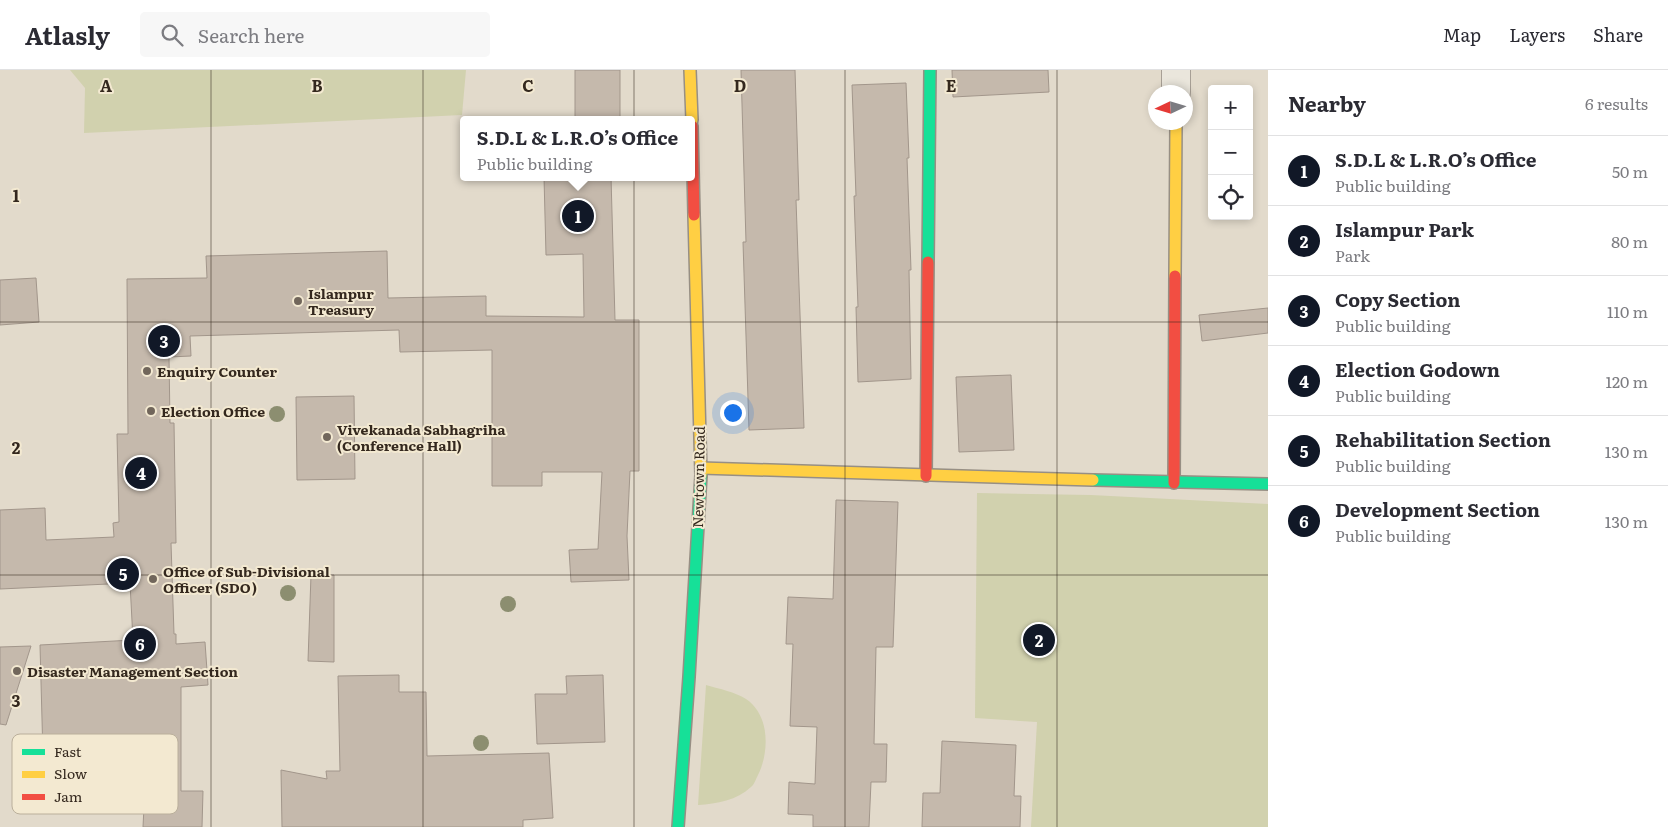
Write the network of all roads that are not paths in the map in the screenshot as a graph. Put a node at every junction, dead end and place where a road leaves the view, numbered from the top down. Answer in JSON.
{"nodes":[{"id":1,"x":690,"y":70,"type":"edge"},
{"id":2,"x":930,"y":70,"type":"edge"},
{"id":3,"x":1176,"y":70,"type":"edge"},
{"id":4,"x":1176,"y":85,"type":"edge"},
{"id":5,"x":692,"y":116,"type":"edge"},
{"id":6,"x":1176,"y":130,"type":"edge"},
{"id":7,"x":693,"y":181,"type":"edge"},
{"id":8,"x":701,"y":468,"type":"junction"},
{"id":9,"x":926,"y":476,"type":"junction"},
{"id":10,"x":1174,"y":483,"type":"junction"},
{"id":11,"x":1268,"y":484,"type":"edge"},
{"id":12,"x":678,"y":827,"type":"edge"}],
"edges":[{"from":1,"to":5,"type":"street"},
{"from":2,"to":9,"type":"street"},
{"from":3,"to":4,"type":"street"},
{"from":6,"to":10,"type":"street"},
{"from":7,"to":8,"type":"street","name":"Newtown Road"},
{"from":8,"to":9,"type":"street"},
{"from":8,"to":12,"type":"street","name":"Newtown Road"},
{"from":9,"to":10,"type":"street"},
{"from":10,"to":11,"type":"street"}]}
